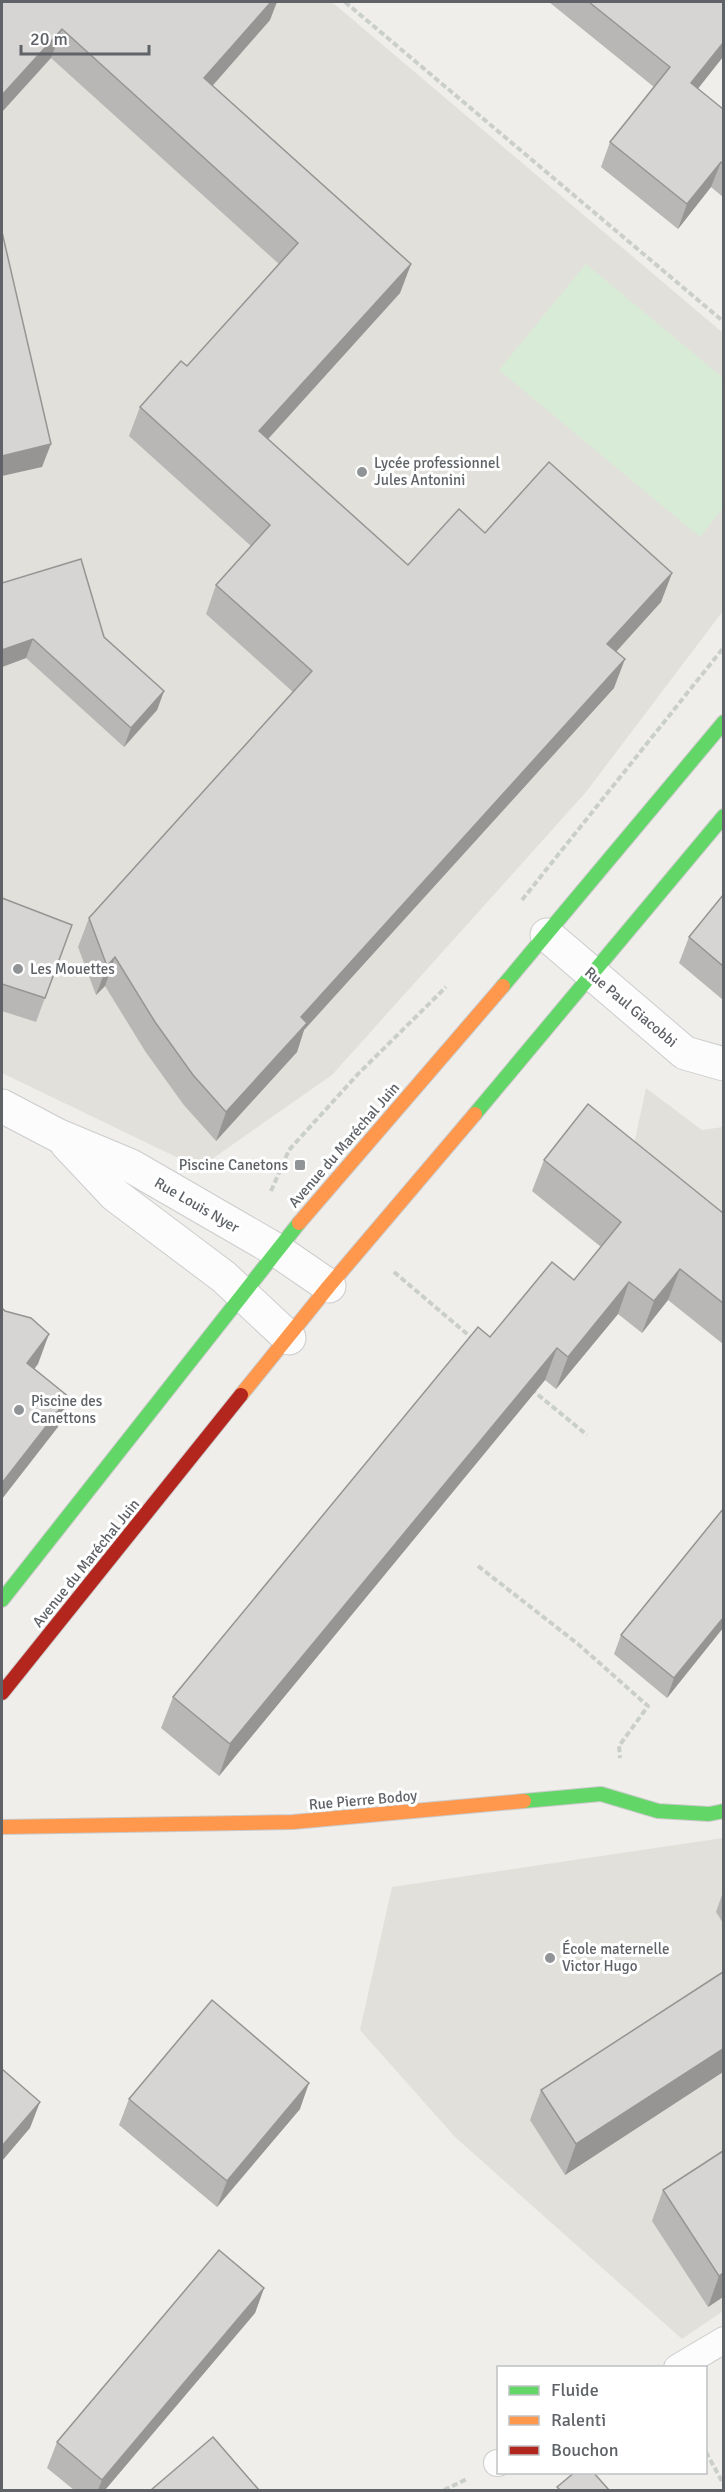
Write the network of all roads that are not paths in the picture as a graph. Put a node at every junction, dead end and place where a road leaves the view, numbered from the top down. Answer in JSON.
{"nodes":[{"id":1,"x":723,"y":722,"type":"edge"},
{"id":2,"x":723,"y":816,"type":"edge"},
{"id":3,"x":547,"y":935,"type":"junction"},
{"id":4,"x":592,"y":974,"type":"junction"},
{"id":5,"x":723,"y":1064,"type":"edge"},
{"id":6,"x":2,"y":1106,"type":"edge"},
{"id":7,"x":59,"y":1136,"type":"junction"},
{"id":8,"x":265,"y":1244,"type":"junction"},
{"id":9,"x":329,"y":1286,"type":"junction"},
{"id":10,"x":242,"y":1292,"type":"junction"},
{"id":11,"x":289,"y":1338,"type":"junction"},
{"id":12,"x":2,"y":1600,"type":"edge"},
{"id":13,"x":2,"y":1693,"type":"edge"},
{"id":14,"x":723,"y":1811,"type":"edge"},
{"id":15,"x":2,"y":1827,"type":"edge"},
{"id":16,"x":723,"y":2340,"type":"edge"},
{"id":17,"x":679,"y":2366,"type":"edge"}],
"edges":[{"from":1,"to":3,"type":"main road","name":"Avenue du Maréchal Juin"},
{"from":2,"to":4,"type":"main road","name":"Avenue du Maréchal Juin"},
{"from":3,"to":4,"type":"street","name":"Rue Paul Giacobbi"},
{"from":3,"to":8,"type":"main road","name":"Avenue du Maréchal Juin"},
{"from":4,"to":5,"type":"street","name":"Rue Paul Giacobbi"},
{"from":4,"to":9,"type":"main road","name":"Avenue du Maréchal Juin"},
{"from":6,"to":7,"type":"street","name":"Rue Louis Nyer"},
{"from":7,"to":8,"type":"street","name":"Rue Louis Nyer"},
{"from":7,"to":10,"type":"street","name":"Rue Louis Nyer"},
{"from":8,"to":9,"type":"street","name":"Rue Louis Nyer"},
{"from":8,"to":10,"type":"main road","name":"Avenue du Maréchal Juin"},
{"from":9,"to":11,"type":"main road","name":"Avenue du Maréchal Juin"},
{"from":10,"to":11,"type":"street","name":"Rue Louis Nyer"},
{"from":10,"to":12,"type":"main road","name":"Avenue du Maréchal Juin"},
{"from":11,"to":13,"type":"main road","name":"Avenue du Maréchal Juin"},
{"from":14,"to":15,"type":"main road","name":"Rue Pierre Bodoy"},
{"from":16,"to":17,"type":"lane"}]}
